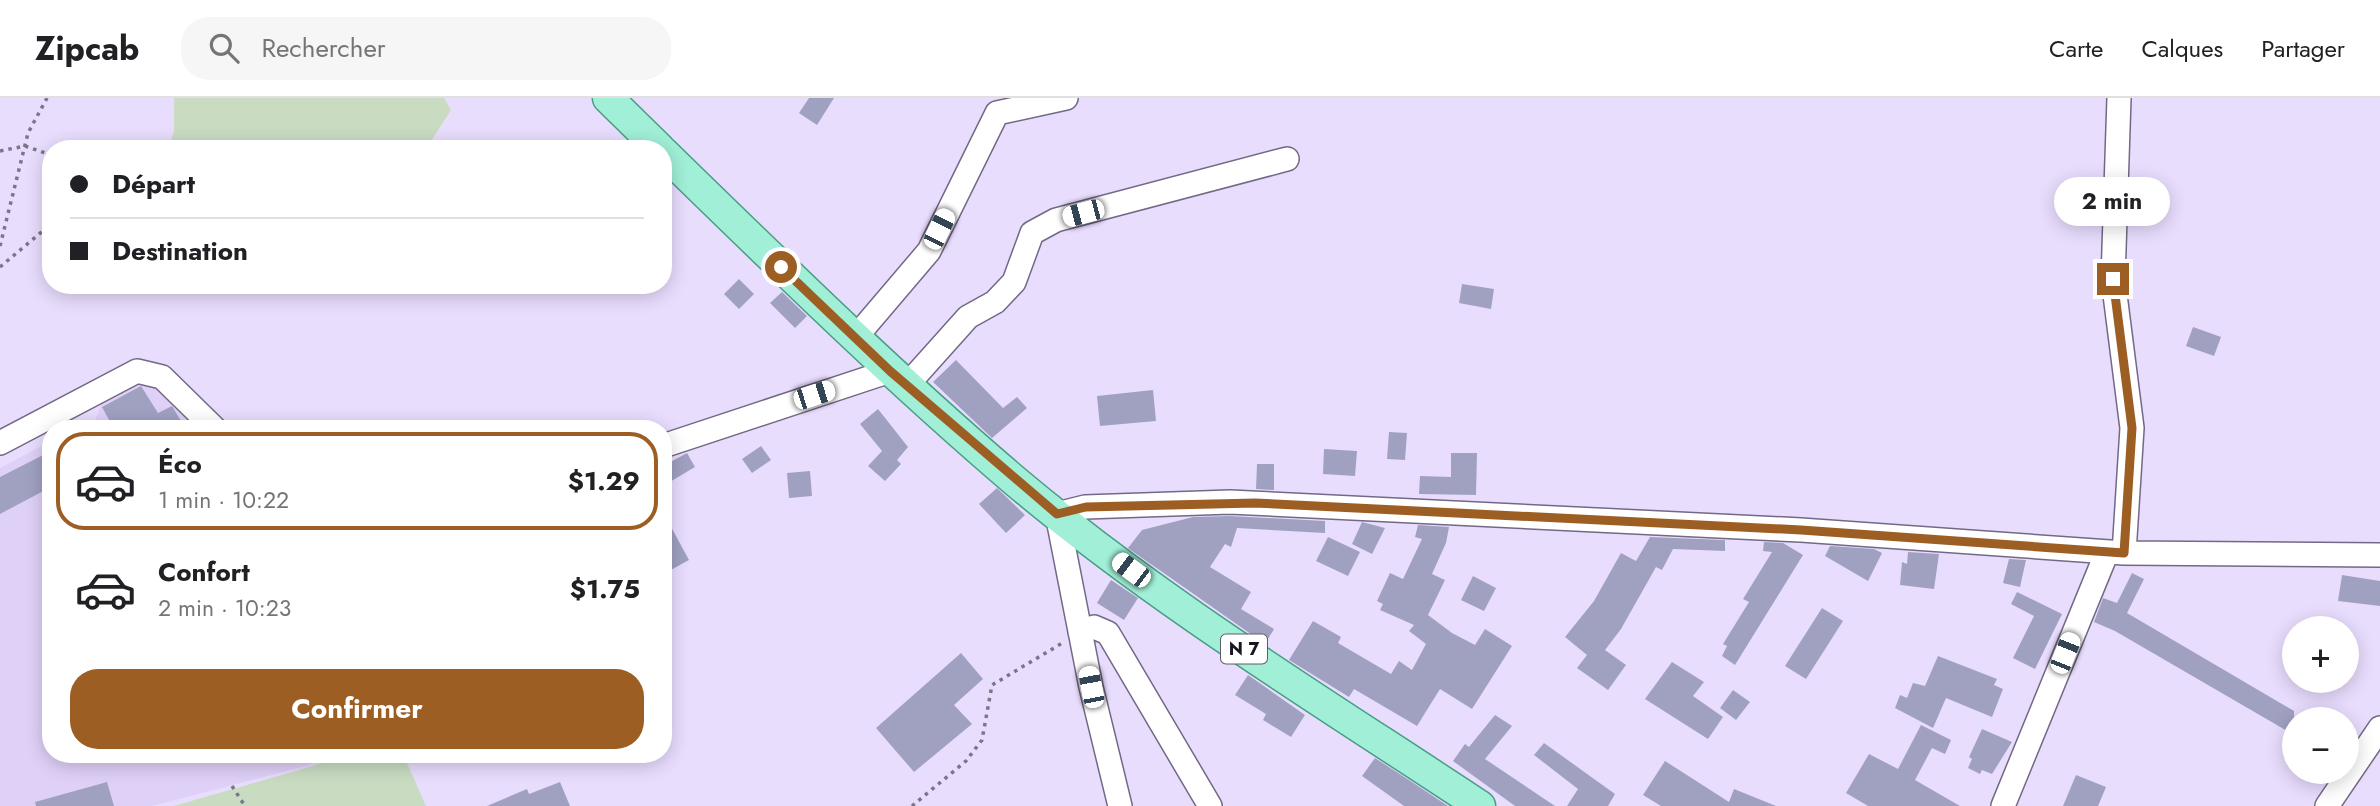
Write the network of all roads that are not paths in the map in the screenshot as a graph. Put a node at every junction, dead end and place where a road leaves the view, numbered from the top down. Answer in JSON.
{"nodes":[{"id":1,"x":608,"y":98,"type":"edge"},
{"id":2,"x":1066,"y":98,"type":"edge"},
{"id":3,"x":2119,"y":98,"type":"edge"},
{"id":4,"x":652,"y":140,"type":"edge"},
{"id":5,"x":1287,"y":159,"type":"dead end"},
{"id":6,"x":672,"y":160,"type":"edge"},
{"id":7,"x":855,"y":338,"type":"junction"},
{"id":8,"x":899,"y":377,"type":"junction"},
{"id":9,"x":44,"y":420,"type":"edge"},
{"id":10,"x":206,"y":420,"type":"edge"},
{"id":11,"x":42,"y":421,"type":"edge"},
{"id":12,"x":0,"y":443,"type":"edge"},
{"id":13,"x":672,"y":443,"type":"edge"},
{"id":14,"x":1057,"y":514,"type":"junction"},
{"id":15,"x":2115,"y":552,"type":"junction"},
{"id":16,"x":2380,"y":555,"type":"edge"},
{"id":17,"x":1080,"y":632,"type":"junction"},
{"id":18,"x":2379,"y":732,"type":"edge"},
{"id":19,"x":1211,"y":804,"type":"edge"},
{"id":20,"x":1120,"y":806,"type":"edge"},
{"id":21,"x":1480,"y":806,"type":"edge"},
{"id":22,"x":2003,"y":806,"type":"edge"},
{"id":23,"x":2327,"y":806,"type":"edge"}],
"edges":[{"from":1,"to":4,"type":"main road","number":"N 7"},
{"from":2,"to":7,"type":"street"},
{"from":3,"to":15,"type":"street"},
{"from":5,"to":8,"type":"street"},
{"from":6,"to":7,"type":"main road","number":"N 7"},
{"from":7,"to":8,"type":"main road","number":"N 7"},
{"from":8,"to":13,"type":"street"},
{"from":8,"to":14,"type":"main road","number":"N 7"},
{"from":9,"to":10,"type":"street"},
{"from":11,"to":12,"type":"street"},
{"from":14,"to":15,"type":"street"},
{"from":14,"to":17,"type":"street"},
{"from":14,"to":21,"type":"main road","number":"N 7"},
{"from":15,"to":16,"type":"street"},
{"from":15,"to":22,"type":"street"},
{"from":17,"to":19,"type":"street"},
{"from":17,"to":20,"type":"street"},
{"from":18,"to":23,"type":"street"}]}
